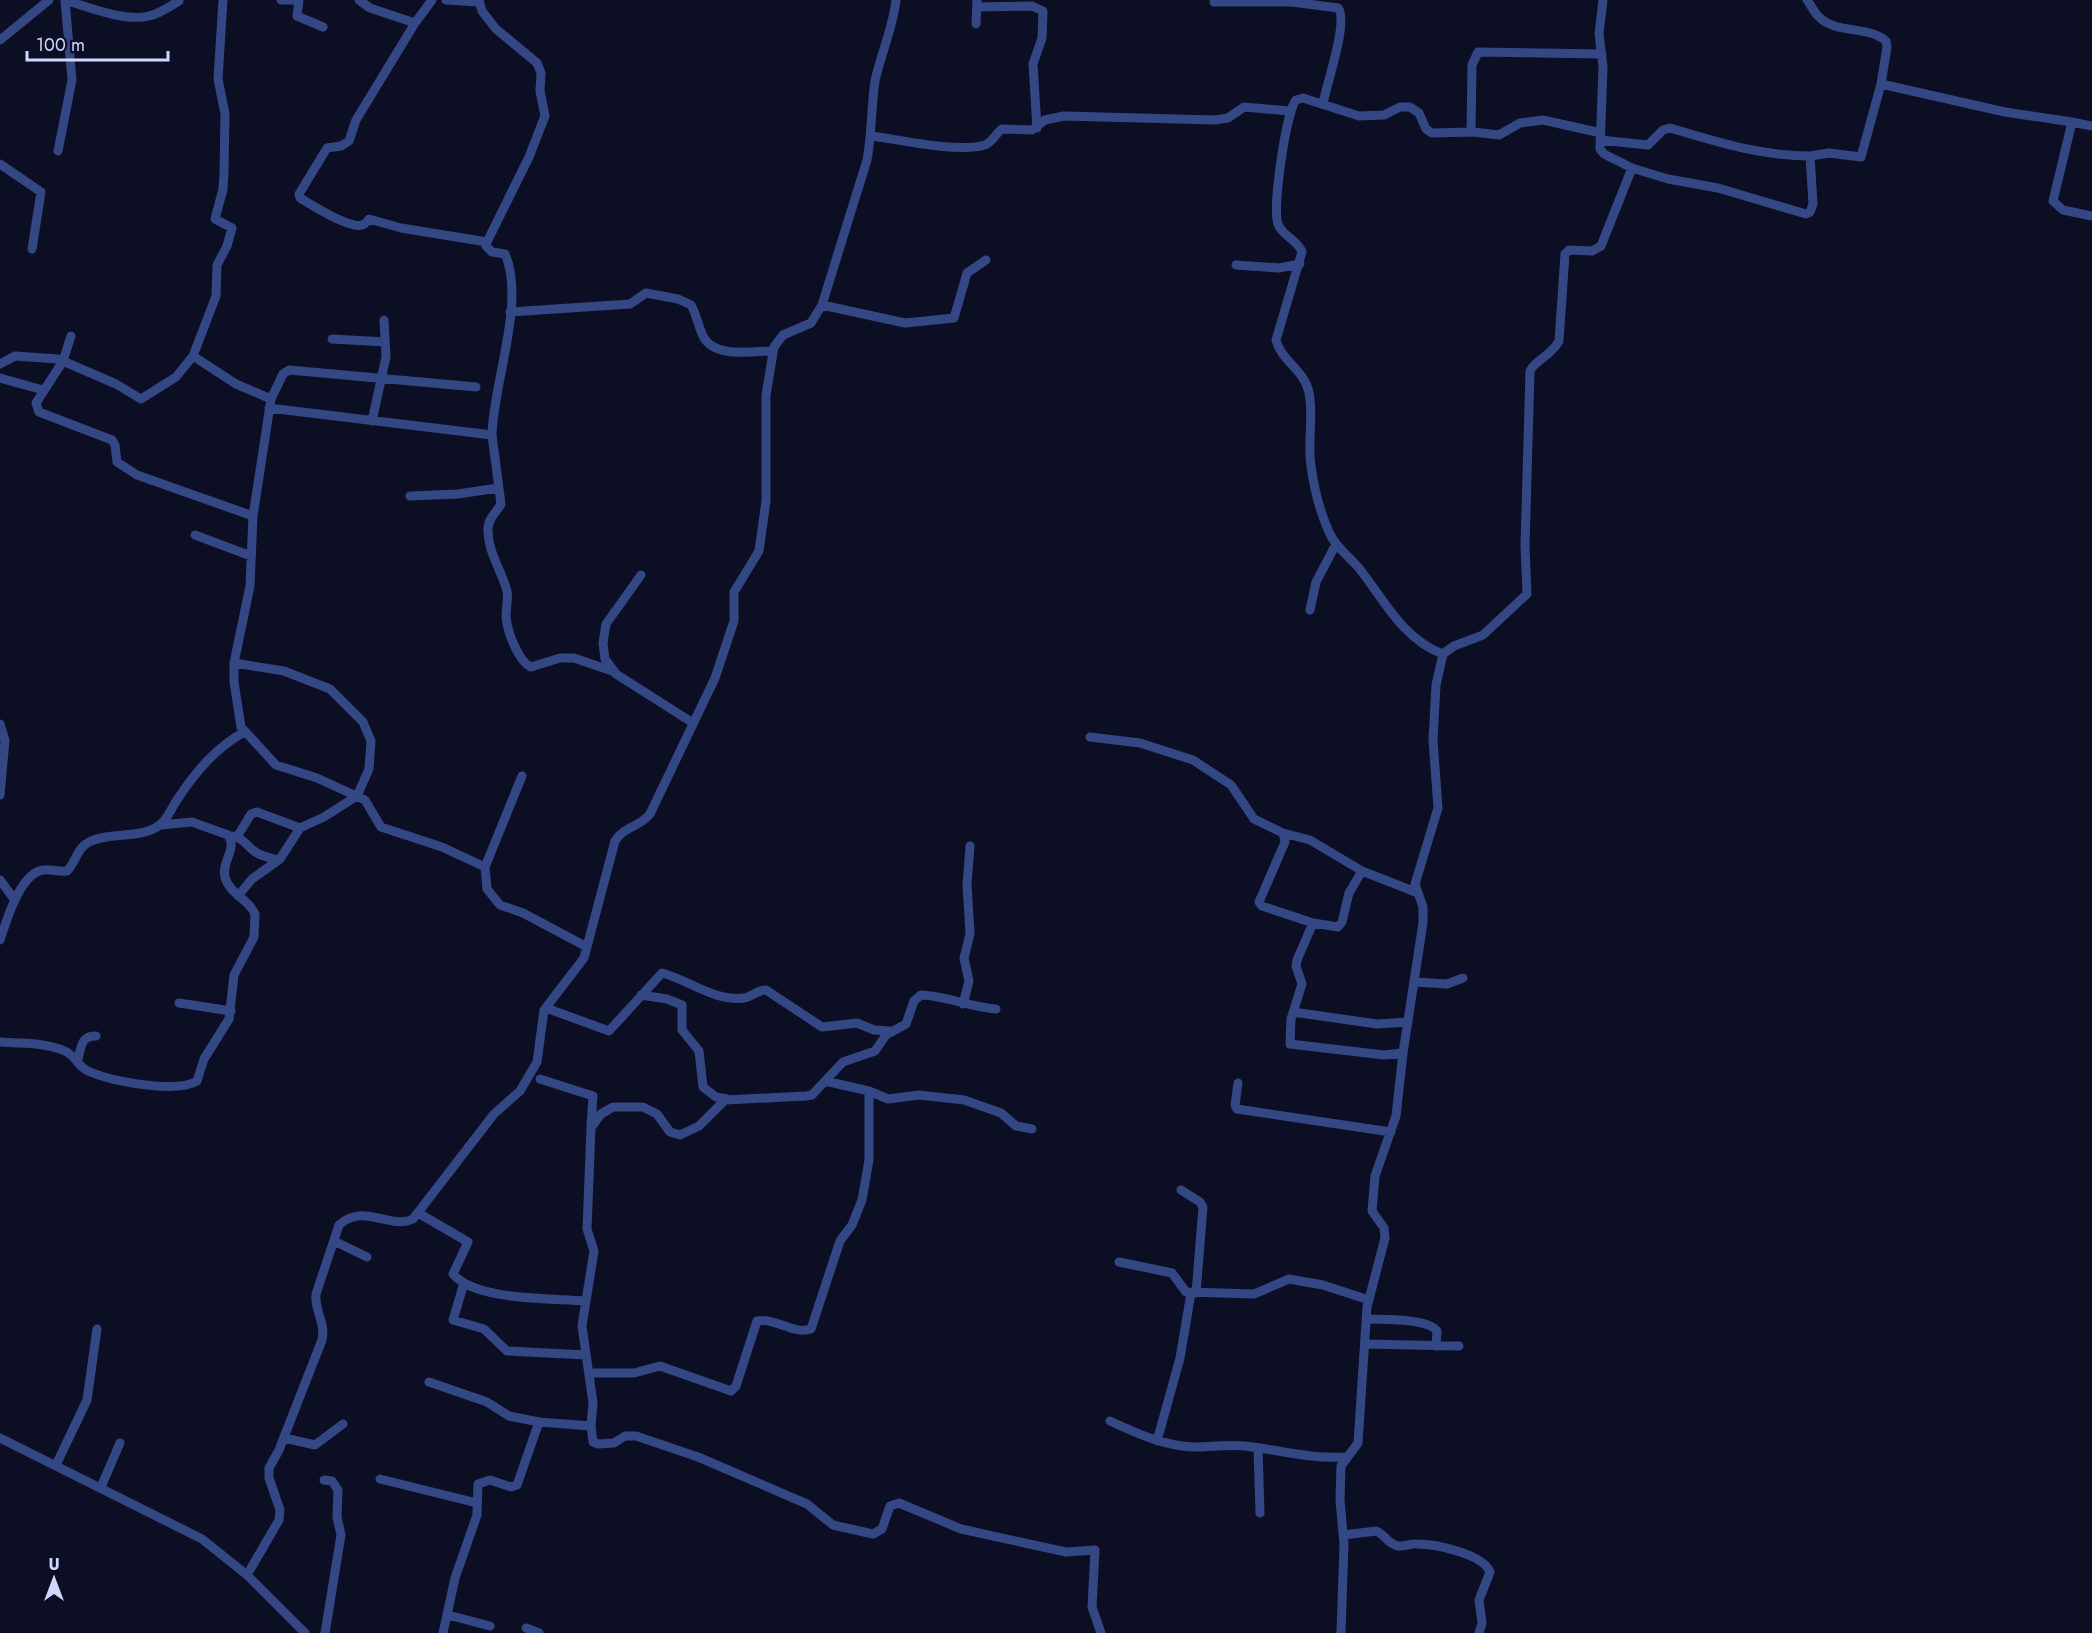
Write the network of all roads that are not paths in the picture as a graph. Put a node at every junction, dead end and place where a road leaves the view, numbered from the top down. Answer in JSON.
{"nodes":[{"id":1,"x":49,"y":0,"type":"edge"},
{"id":2,"x":65,"y":0,"type":"edge"},
{"id":3,"x":223,"y":0,"type":"edge"},
{"id":4,"x":281,"y":0,"type":"edge"},
{"id":5,"x":299,"y":0,"type":"edge"},
{"id":6,"x":359,"y":0,"type":"edge"},
{"id":7,"x":432,"y":0,"type":"edge"},
{"id":8,"x":446,"y":0,"type":"edge"},
{"id":9,"x":896,"y":0,"type":"edge"},
{"id":10,"x":1603,"y":0,"type":"edge"},
{"id":11,"x":1807,"y":0,"type":"edge"},
{"id":12,"x":179,"y":1,"type":"edge"},
{"id":13,"x":479,"y":1,"type":"edge"},
{"id":14,"x":1292,"y":1,"type":"edge"},
{"id":15,"x":1214,"y":2,"type":"dead end"},
{"id":16,"x":977,"y":4,"type":"edge"},
{"id":17,"x":415,"y":23,"type":"junction"},
{"id":18,"x":976,"y":24,"type":"dead end"},
{"id":19,"x":323,"y":27,"type":"dead end"},
{"id":20,"x":0,"y":40,"type":"edge"},
{"id":21,"x":1602,"y":54,"type":"junction"},
{"id":22,"x":1881,"y":84,"type":"junction"},
{"id":23,"x":1323,"y":104,"type":"junction"},
{"id":24,"x":1289,"y":111,"type":"junction"},
{"id":25,"x":2072,"y":122,"type":"junction"},
{"id":26,"x":2092,"y":126,"type":"edge"},
{"id":27,"x":1037,"y":128,"type":"junction"},
{"id":28,"x":1471,"y":132,"type":"junction"},
{"id":29,"x":872,"y":136,"type":"junction"},
{"id":30,"x":1601,"y":137,"type":"junction"},
{"id":31,"x":58,"y":151,"type":"dead end"},
{"id":32,"x":1810,"y":156,"type":"junction"},
{"id":33,"x":0,"y":165,"type":"edge"},
{"id":34,"x":1632,"y":168,"type":"junction"},
{"id":35,"x":2092,"y":216,"type":"edge"},
{"id":36,"x":487,"y":242,"type":"junction"},
{"id":37,"x":32,"y":249,"type":"dead end"},
{"id":38,"x":986,"y":260,"type":"dead end"},
{"id":39,"x":1300,"y":264,"type":"junction"},
{"id":40,"x":1236,"y":265,"type":"dead end"},
{"id":41,"x":822,"y":305,"type":"junction"},
{"id":42,"x":510,"y":312,"type":"junction"},
{"id":43,"x":384,"y":320,"type":"dead end"},
{"id":44,"x":71,"y":336,"type":"dead end"},
{"id":45,"x":332,"y":339,"type":"dead end"},
{"id":46,"x":385,"y":342,"type":"junction"},
{"id":47,"x":773,"y":351,"type":"junction"},
{"id":48,"x":193,"y":356,"type":"junction"},
{"id":49,"x":63,"y":361,"type":"junction"},
{"id":50,"x":0,"y":364,"type":"edge"},
{"id":51,"x":0,"y":378,"type":"edge"},
{"id":52,"x":379,"y":380,"type":"junction"},
{"id":53,"x":476,"y":387,"type":"dead end"},
{"id":54,"x":43,"y":390,"type":"junction"},
{"id":55,"x":270,"y":404,"type":"junction"},
{"id":56,"x":372,"y":421,"type":"junction"},
{"id":57,"x":492,"y":435,"type":"junction"},
{"id":58,"x":498,"y":488,"type":"junction"},
{"id":59,"x":410,"y":496,"type":"dead end"},
{"id":60,"x":253,"y":516,"type":"junction"},
{"id":61,"x":195,"y":535,"type":"dead end"},
{"id":62,"x":1336,"y":544,"type":"junction"},
{"id":63,"x":251,"y":556,"type":"junction"},
{"id":64,"x":641,"y":575,"type":"dead end"},
{"id":65,"x":1311,"y":610,"type":"dead end"},
{"id":66,"x":1443,"y":654,"type":"junction"},
{"id":67,"x":234,"y":663,"type":"junction"},
{"id":68,"x":612,"y":671,"type":"junction"},
{"id":69,"x":693,"y":723,"type":"junction"},
{"id":70,"x":0,"y":724,"type":"edge"},
{"id":71,"x":244,"y":732,"type":"junction"},
{"id":72,"x":1090,"y":736,"type":"dead end"},
{"id":73,"x":522,"y":776,"type":"dead end"},
{"id":74,"x":0,"y":795,"type":"edge"},
{"id":75,"x":357,"y":796,"type":"junction"},
{"id":76,"x":161,"y":825,"type":"junction"},
{"id":77,"x":300,"y":828,"type":"junction"},
{"id":78,"x":1284,"y":833,"type":"junction"},
{"id":79,"x":233,"y":836,"type":"junction"},
{"id":80,"x":970,"y":846,"type":"dead end"},
{"id":81,"x":278,"y":860,"type":"junction"},
{"id":82,"x":485,"y":867,"type":"junction"},
{"id":83,"x":1362,"y":871,"type":"junction"},
{"id":84,"x":0,"y":880,"type":"edge"},
{"id":85,"x":1418,"y":893,"type":"junction"},
{"id":86,"x":238,"y":896,"type":"junction"},
{"id":87,"x":14,"y":899,"type":"junction"},
{"id":88,"x":1312,"y":923,"type":"junction"},
{"id":89,"x":0,"y":940,"type":"edge"},
{"id":90,"x":587,"y":947,"type":"junction"},
{"id":91,"x":1463,"y":978,"type":"dead end"},
{"id":92,"x":1415,"y":982,"type":"junction"},
{"id":93,"x":641,"y":995,"type":"junction"},
{"id":94,"x":179,"y":1003,"type":"dead end"},
{"id":95,"x":963,"y":1004,"type":"junction"},
{"id":96,"x":546,"y":1008,"type":"junction"},
{"id":97,"x":996,"y":1009,"type":"dead end"},
{"id":98,"x":231,"y":1011,"type":"junction"},
{"id":99,"x":1293,"y":1012,"type":"junction"},
{"id":100,"x":1407,"y":1022,"type":"junction"},
{"id":101,"x":890,"y":1031,"type":"junction"},
{"id":102,"x":96,"y":1036,"type":"dead end"},
{"id":103,"x":0,"y":1042,"type":"edge"},
{"id":104,"x":1403,"y":1053,"type":"junction"},
{"id":105,"x":78,"y":1059,"type":"junction"},
{"id":106,"x":540,"y":1079,"type":"dead end"},
{"id":107,"x":825,"y":1081,"type":"junction"},
{"id":108,"x":1238,"y":1083,"type":"dead end"},
{"id":109,"x":868,"y":1091,"type":"junction"},
{"id":110,"x":731,"y":1099,"type":"junction"},
{"id":111,"x":591,"y":1128,"type":"junction"},
{"id":112,"x":1032,"y":1129,"type":"dead end"},
{"id":113,"x":1391,"y":1132,"type":"junction"},
{"id":114,"x":1180,"y":1190,"type":"dead end"},
{"id":115,"x":420,"y":1214,"type":"junction"},
{"id":116,"x":334,"y":1240,"type":"junction"},
{"id":117,"x":367,"y":1257,"type":"dead end"},
{"id":118,"x":1119,"y":1262,"type":"dead end"},
{"id":119,"x":464,"y":1283,"type":"junction"},
{"id":120,"x":1193,"y":1293,"type":"junction"},
{"id":121,"x":1369,"y":1300,"type":"junction"},
{"id":122,"x":585,"y":1301,"type":"junction"},
{"id":123,"x":1367,"y":1319,"type":"junction"},
{"id":124,"x":97,"y":1329,"type":"dead end"},
{"id":125,"x":1365,"y":1344,"type":"junction"},
{"id":126,"x":1436,"y":1346,"type":"junction"},
{"id":127,"x":1460,"y":1346,"type":"dead end"},
{"id":128,"x":586,"y":1354,"type":"junction"},
{"id":129,"x":590,"y":1373,"type":"junction"},
{"id":130,"x":429,"y":1382,"type":"dead end"},
{"id":131,"x":1110,"y":1421,"type":"dead end"},
{"id":132,"x":539,"y":1422,"type":"junction"},
{"id":133,"x":343,"y":1424,"type":"dead end"},
{"id":134,"x":591,"y":1426,"type":"junction"},
{"id":135,"x":0,"y":1438,"type":"edge"},
{"id":136,"x":284,"y":1438,"type":"junction"},
{"id":137,"x":1156,"y":1441,"type":"junction"},
{"id":138,"x":120,"y":1443,"type":"dead end"},
{"id":139,"x":1258,"y":1449,"type":"junction"},
{"id":140,"x":1345,"y":1457,"type":"junction"},
{"id":141,"x":56,"y":1465,"type":"junction"},
{"id":142,"x":380,"y":1479,"type":"dead end"},
{"id":143,"x":324,"y":1480,"type":"dead end"},
{"id":144,"x":101,"y":1487,"type":"junction"},
{"id":145,"x":477,"y":1503,"type":"junction"},
{"id":146,"x":1260,"y":1513,"type":"dead end"},
{"id":147,"x":1344,"y":1535,"type":"junction"},
{"id":148,"x":247,"y":1575,"type":"junction"},
{"id":149,"x":448,"y":1614,"type":"junction"},
{"id":150,"x":490,"y":1626,"type":"dead end"},
{"id":151,"x":526,"y":1628,"type":"dead end"},
{"id":152,"x":305,"y":1633,"type":"edge"},
{"id":153,"x":326,"y":1633,"type":"edge"},
{"id":154,"x":443,"y":1633,"type":"edge"},
{"id":155,"x":539,"y":1633,"type":"edge"},
{"id":156,"x":1101,"y":1633,"type":"edge"},
{"id":157,"x":1341,"y":1633,"type":"edge"},
{"id":158,"x":1479,"y":1633,"type":"edge"}],
"edges":[{"from":1,"to":20,"type":"street"},
{"from":2,"to":12,"type":"street"},
{"from":2,"to":31,"type":"street"},
{"from":3,"to":48,"type":"street"},
{"from":4,"to":5,"type":"street"},
{"from":5,"to":19,"type":"street"},
{"from":6,"to":17,"type":"street"},
{"from":7,"to":17,"type":"street"},
{"from":8,"to":13,"type":"street"},
{"from":9,"to":29,"type":"street"},
{"from":10,"to":21,"type":"street"},
{"from":11,"to":22,"type":"street"},
{"from":13,"to":36,"type":"street"},
{"from":14,"to":15,"type":"street"},
{"from":14,"to":23,"type":"street"},
{"from":16,"to":18,"type":"street"},
{"from":16,"to":27,"type":"street"},
{"from":17,"to":36,"type":"street"},
{"from":21,"to":28,"type":"street"},
{"from":21,"to":30,"type":"street"},
{"from":22,"to":25,"type":"street"},
{"from":22,"to":32,"type":"street"},
{"from":23,"to":24,"type":"street"},
{"from":23,"to":28,"type":"street"},
{"from":24,"to":27,"type":"street"},
{"from":24,"to":39,"type":"street"},
{"from":25,"to":26,"type":"street"},
{"from":25,"to":35,"type":"street"},
{"from":27,"to":29,"type":"street"},
{"from":28,"to":30,"type":"street"},
{"from":29,"to":41,"type":"street"},
{"from":30,"to":32,"type":"street"},
{"from":30,"to":34,"type":"street"},
{"from":32,"to":34,"type":"street"},
{"from":33,"to":37,"type":"street"},
{"from":34,"to":66,"type":"street"},
{"from":36,"to":42,"type":"street"},
{"from":38,"to":41,"type":"street"},
{"from":39,"to":40,"type":"street"},
{"from":39,"to":62,"type":"street"},
{"from":41,"to":47,"type":"street"},
{"from":42,"to":47,"type":"street"},
{"from":42,"to":57,"type":"street"},
{"from":43,"to":46,"type":"street"},
{"from":44,"to":49,"type":"street"},
{"from":45,"to":46,"type":"street"},
{"from":46,"to":52,"type":"street"},
{"from":47,"to":69,"type":"street"},
{"from":48,"to":49,"type":"street"},
{"from":48,"to":55,"type":"street"},
{"from":49,"to":50,"type":"street"},
{"from":49,"to":54,"type":"street"},
{"from":51,"to":54,"type":"street"},
{"from":52,"to":53,"type":"street"},
{"from":52,"to":55,"type":"street"},
{"from":52,"to":56,"type":"street"},
{"from":54,"to":60,"type":"street"},
{"from":55,"to":56,"type":"street"},
{"from":55,"to":60,"type":"street"},
{"from":56,"to":57,"type":"street"},
{"from":57,"to":58,"type":"street"},
{"from":58,"to":59,"type":"street"},
{"from":58,"to":68,"type":"street"},
{"from":60,"to":63,"type":"street"},
{"from":61,"to":63,"type":"street"},
{"from":62,"to":65,"type":"street"},
{"from":62,"to":66,"type":"street"},
{"from":63,"to":67,"type":"street"},
{"from":64,"to":68,"type":"street"},
{"from":66,"to":85,"type":"street"},
{"from":67,"to":71,"type":"street"},
{"from":67,"to":75,"type":"street"},
{"from":68,"to":69,"type":"street"},
{"from":69,"to":90,"type":"street"},
{"from":70,"to":74,"type":"street"},
{"from":71,"to":75,"type":"street"},
{"from":71,"to":76,"type":"street"},
{"from":72,"to":78,"type":"street"},
{"from":73,"to":82,"type":"street"},
{"from":75,"to":77,"type":"street"},
{"from":75,"to":82,"type":"street"},
{"from":76,"to":79,"type":"street"},
{"from":76,"to":87,"type":"street"},
{"from":77,"to":79,"type":"street"},
{"from":77,"to":81,"type":"street"},
{"from":78,"to":83,"type":"street"},
{"from":78,"to":88,"type":"street"},
{"from":79,"to":81,"type":"street"},
{"from":79,"to":86,"type":"street"},
{"from":80,"to":95,"type":"street"},
{"from":81,"to":86,"type":"street"},
{"from":82,"to":90,"type":"street"},
{"from":83,"to":85,"type":"street"},
{"from":83,"to":88,"type":"street"},
{"from":84,"to":87,"type":"street"},
{"from":85,"to":92,"type":"street"},
{"from":86,"to":98,"type":"street"},
{"from":87,"to":89,"type":"street"},
{"from":88,"to":99,"type":"street"},
{"from":90,"to":96,"type":"street"},
{"from":91,"to":92,"type":"street"},
{"from":92,"to":100,"type":"street"},
{"from":93,"to":96,"type":"street"},
{"from":93,"to":101,"type":"street"},
{"from":93,"to":110,"type":"street"},
{"from":94,"to":98,"type":"street"},
{"from":95,"to":97,"type":"street"},
{"from":95,"to":101,"type":"street"},
{"from":96,"to":115,"type":"street"},
{"from":98,"to":105,"type":"street"},
{"from":99,"to":100,"type":"street"},
{"from":99,"to":104,"type":"street"},
{"from":100,"to":104,"type":"street"},
{"from":101,"to":107,"type":"street"},
{"from":102,"to":105,"type":"street"},
{"from":103,"to":105,"type":"street"},
{"from":104,"to":113,"type":"street"},
{"from":106,"to":111,"type":"street"},
{"from":107,"to":109,"type":"street"},
{"from":107,"to":110,"type":"street"},
{"from":108,"to":113,"type":"street"},
{"from":109,"to":112,"type":"street"},
{"from":109,"to":129,"type":"street"},
{"from":110,"to":111,"type":"street"},
{"from":111,"to":122,"type":"street"},
{"from":113,"to":121,"type":"street"},
{"from":114,"to":120,"type":"street"},
{"from":115,"to":116,"type":"street"},
{"from":115,"to":119,"type":"street"},
{"from":116,"to":117,"type":"street"},
{"from":116,"to":136,"type":"street"},
{"from":118,"to":120,"type":"street"},
{"from":119,"to":122,"type":"street"},
{"from":119,"to":128,"type":"street"},
{"from":120,"to":121,"type":"street"},
{"from":120,"to":137,"type":"street"},
{"from":121,"to":123,"type":"street"},
{"from":122,"to":128,"type":"street"},
{"from":123,"to":125,"type":"street"},
{"from":123,"to":126,"type":"street"},
{"from":124,"to":141,"type":"street"},
{"from":125,"to":126,"type":"street"},
{"from":125,"to":140,"type":"street"},
{"from":126,"to":127,"type":"street"},
{"from":128,"to":129,"type":"street"},
{"from":129,"to":134,"type":"street"},
{"from":130,"to":132,"type":"street"},
{"from":131,"to":137,"type":"street"},
{"from":132,"to":134,"type":"street"},
{"from":132,"to":145,"type":"street"},
{"from":133,"to":136,"type":"street"},
{"from":134,"to":156,"type":"street"},
{"from":135,"to":141,"type":"street"},
{"from":136,"to":148,"type":"street"},
{"from":137,"to":139,"type":"street"},
{"from":138,"to":144,"type":"street"},
{"from":139,"to":140,"type":"street"},
{"from":139,"to":146,"type":"street"},
{"from":140,"to":147,"type":"street"},
{"from":141,"to":144,"type":"street"},
{"from":142,"to":145,"type":"street"},
{"from":143,"to":153,"type":"street"},
{"from":144,"to":148,"type":"street"},
{"from":145,"to":149,"type":"street"},
{"from":147,"to":157,"type":"street"},
{"from":147,"to":158,"type":"street"},
{"from":148,"to":152,"type":"street"},
{"from":149,"to":150,"type":"street"},
{"from":149,"to":154,"type":"street"},
{"from":151,"to":155,"type":"street"}]}
